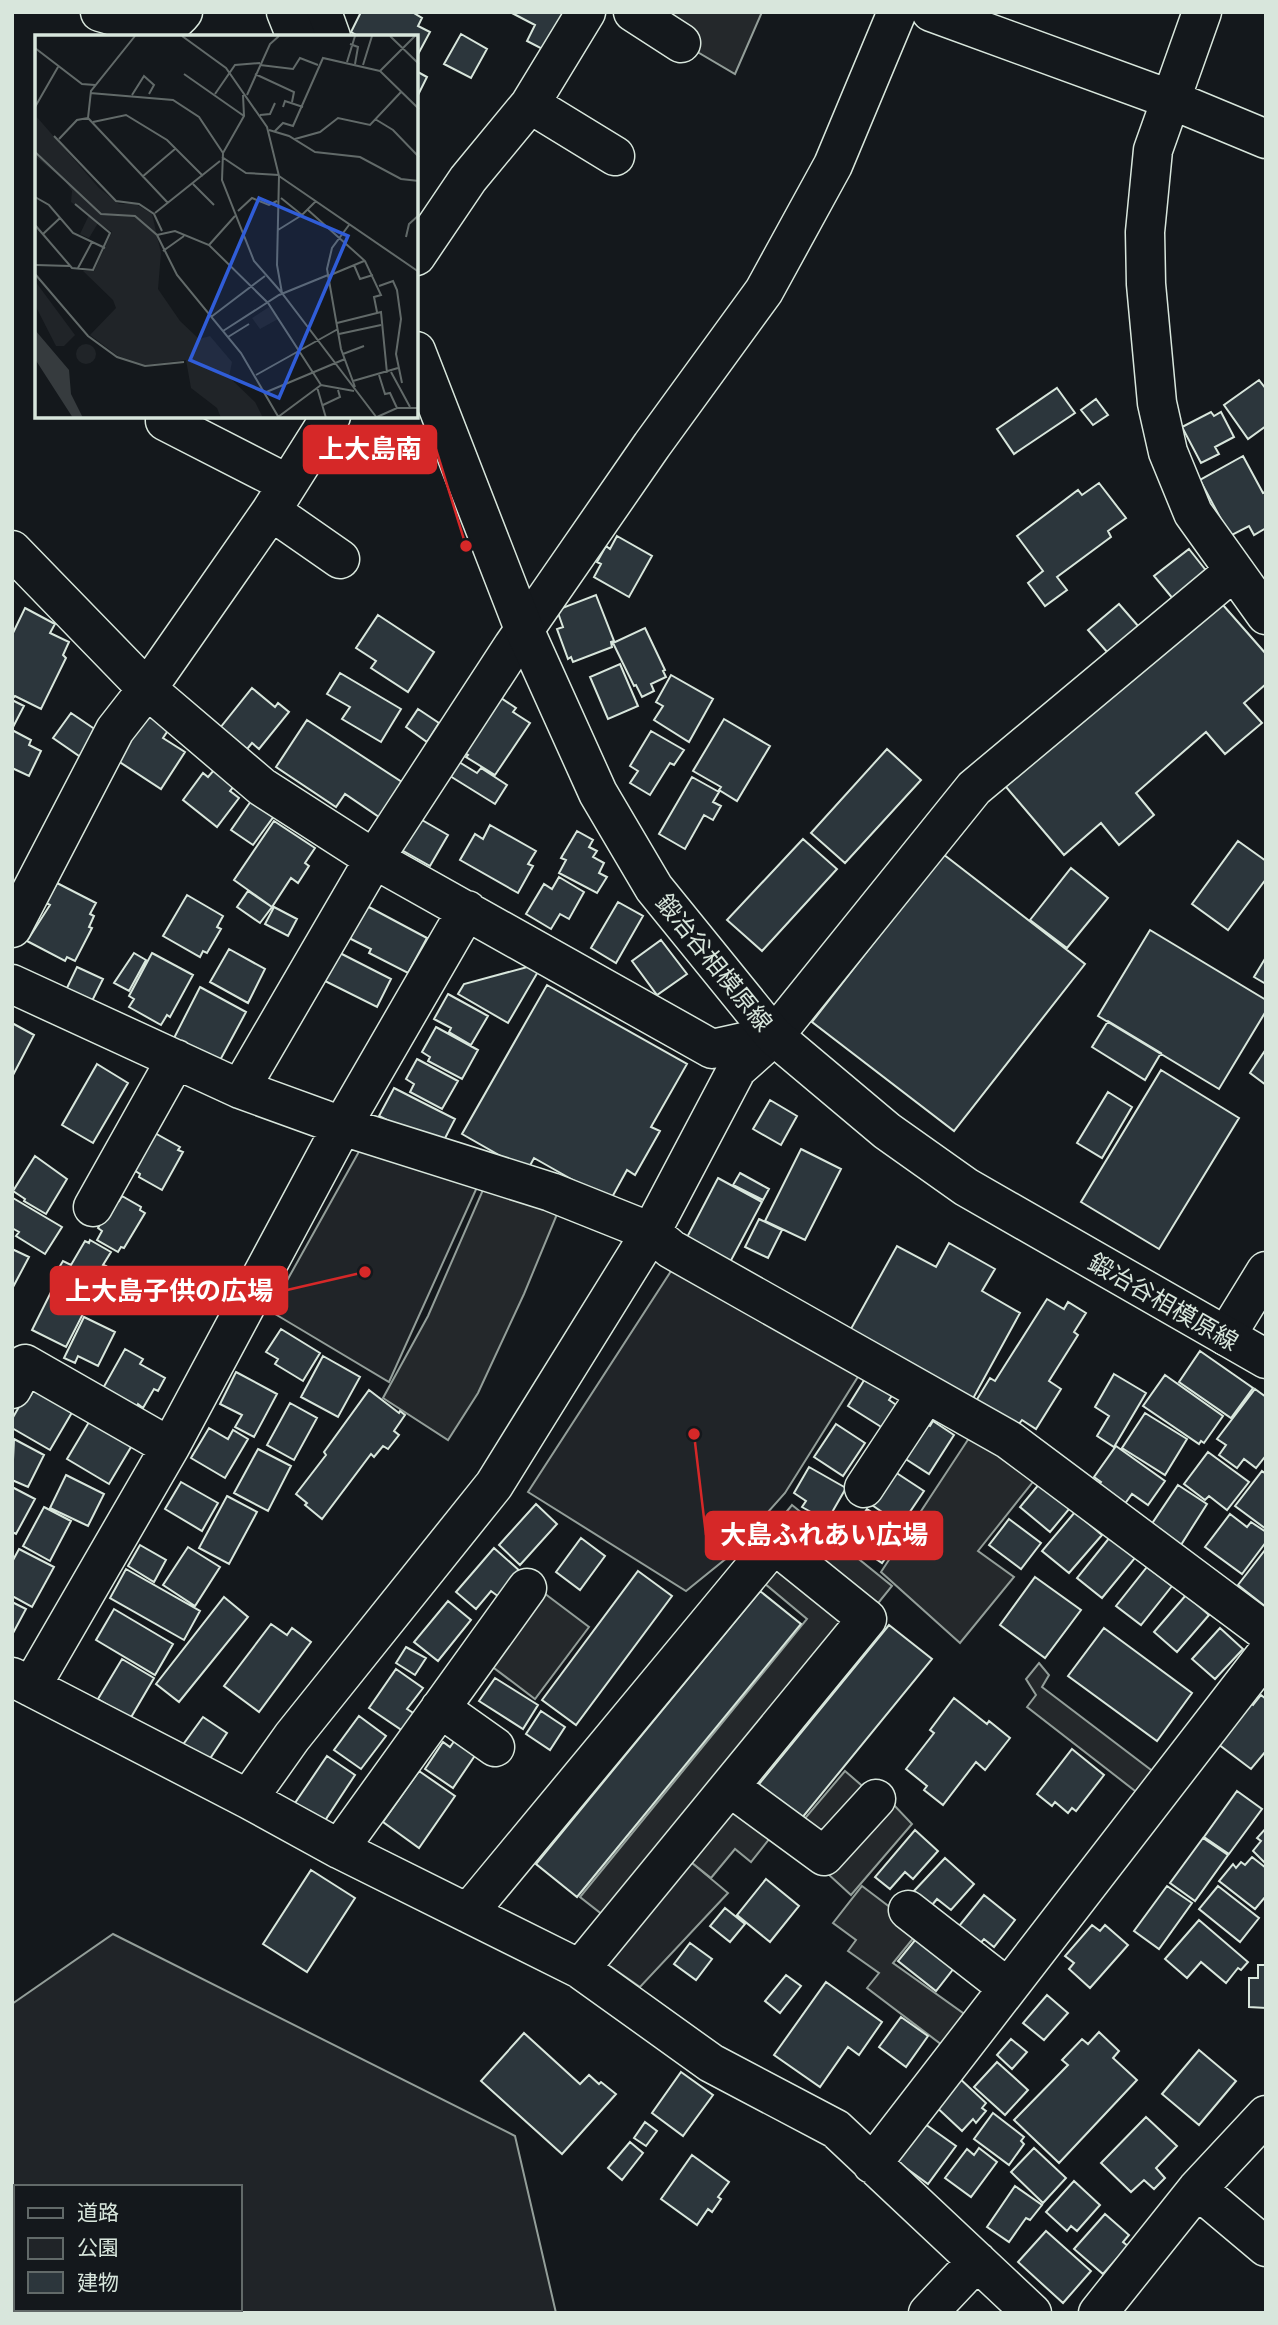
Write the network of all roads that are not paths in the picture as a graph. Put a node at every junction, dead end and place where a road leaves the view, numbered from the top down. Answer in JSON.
{"nodes":[{"id":1,"x":100,"y":12,"type":"edge"},
{"id":2,"x":183,"y":12,"type":"edge"},
{"id":3,"x":286,"y":12,"type":"edge"},
{"id":4,"x":322,"y":12,"type":"edge"},
{"id":5,"x":586,"y":12,"type":"edge"},
{"id":6,"x":633,"y":12,"type":"edge"},
{"id":7,"x":897,"y":12,"type":"edge"},
{"id":8,"x":931,"y":12,"type":"edge"},
{"id":9,"x":1202,"y":12,"type":"edge"},
{"id":10,"x":295,"y":35,"type":"edge"},
{"id":11,"x":330,"y":35,"type":"edge"},
{"id":12,"x":681,"y":43,"type":"dead end"},
{"id":13,"x":1172,"y":100,"type":"junction"},
{"id":14,"x":530,"y":104,"type":"junction"},
{"id":15,"x":1266,"y":139,"type":"edge"},
{"id":16,"x":615,"y":156,"type":"dead end"},
{"id":17,"x":418,"y":253,"type":"edge"},
{"id":18,"x":418,"y":356,"type":"edge"},
{"id":19,"x":330,"y":418,"type":"edge"},
{"id":20,"x":165,"y":421,"type":"dead end"},
{"id":21,"x":279,"y":497,"type":"junction"},
{"id":22,"x":12,"y":550,"type":"edge"},
{"id":23,"x":340,"y":559,"type":"dead end"},
{"id":24,"x":1253,"y":586,"type":"edge"},
{"id":25,"x":524,"y":629,"type":"junction"},
{"id":26,"x":147,"y":688,"type":"junction"},
{"id":27,"x":374,"y":859,"type":"junction"},
{"id":28,"x":467,"y":909,"type":"junction"},
{"id":29,"x":12,"y":928,"type":"edge"},
{"id":30,"x":12,"y":984,"type":"edge"},
{"id":31,"x":774,"y":1036,"type":"junction"},
{"id":32,"x":176,"y":1059,"type":"junction"},
{"id":33,"x":240,"y":1089,"type":"junction"},
{"id":34,"x":342,"y":1126,"type":"junction"},
{"id":35,"x":93,"y":1207,"type":"dead end"},
{"id":36,"x":651,"y":1232,"type":"junction"},
{"id":37,"x":1266,"y":1271,"type":"edge"},
{"id":38,"x":1226,"y":1336,"type":"junction"},
{"id":39,"x":1266,"y":1359,"type":"edge"},
{"id":40,"x":12,"y":1389,"type":"edge"},
{"id":41,"x":926,"y":1394,"type":"junction"},
{"id":42,"x":170,"y":1447,"type":"junction"},
{"id":43,"x":864,"y":1488,"type":"dead end"},
{"id":44,"x":527,"y":1588,"type":"dead end"},
{"id":45,"x":1266,"y":1632,"type":"edge"},
{"id":46,"x":1266,"y":1654,"type":"edge"},
{"id":47,"x":21,"y":1682,"type":"edge"},
{"id":48,"x":440,"y":1690,"type":"junction"},
{"id":49,"x":495,"y":1747,"type":"dead end"},
{"id":50,"x":730,"y":1787,"type":"junction"},
{"id":51,"x":248,"y":1799,"type":"junction"},
{"id":52,"x":876,"y":1799,"type":"dead end"},
{"id":53,"x":339,"y":1849,"type":"junction"},
{"id":54,"x":908,"y":1910,"type":"dead end"},
{"id":55,"x":468,"y":1913,"type":"junction"},
{"id":56,"x":580,"y":1969,"type":"junction"},
{"id":57,"x":1007,"y":1988,"type":"junction"},
{"id":58,"x":1266,"y":2115,"type":"edge"},
{"id":59,"x":872,"y":2164,"type":"junction"},
{"id":60,"x":1197,"y":2189,"type":"junction"},
{"id":61,"x":1266,"y":2247,"type":"edge"},
{"id":62,"x":977,"y":2260,"type":"junction"},
{"id":63,"x":928,"y":2313,"type":"edge"},
{"id":64,"x":1032,"y":2313,"type":"edge"},
{"id":65,"x":1098,"y":2313,"type":"edge"}],
"edges":[{"from":1,"to":2,"type":"street"},
{"from":3,"to":10,"type":"street"},
{"from":4,"to":11,"type":"street"},
{"from":5,"to":14,"type":"street"},
{"from":6,"to":12,"type":"street"},
{"from":7,"to":25,"type":"street"},
{"from":8,"to":13,"type":"street"},
{"from":9,"to":13,"type":"street"},
{"from":13,"to":15,"type":"street"},
{"from":13,"to":24,"type":"street"},
{"from":14,"to":16,"type":"street"},
{"from":14,"to":17,"type":"street"},
{"from":18,"to":25,"type":"street","name":"鍛冶谷相模原線"},
{"from":19,"to":21,"type":"street"},
{"from":20,"to":21,"type":"street"},
{"from":21,"to":23,"type":"street"},
{"from":21,"to":26,"type":"street"},
{"from":22,"to":26,"type":"street"},
{"from":24,"to":31,"type":"street"},
{"from":25,"to":27,"type":"street"},
{"from":25,"to":31,"type":"street","name":"鍛冶谷相模原線"},
{"from":26,"to":27,"type":"street"},
{"from":26,"to":29,"type":"street"},
{"from":27,"to":28,"type":"street"},
{"from":27,"to":33,"type":"street"},
{"from":28,"to":31,"type":"street"},
{"from":28,"to":34,"type":"street"},
{"from":30,"to":32,"type":"street"},
{"from":31,"to":36,"type":"street"},
{"from":31,"to":38,"type":"street","name":"鍛冶谷相模原線"},
{"from":32,"to":33,"type":"street"},
{"from":32,"to":35,"type":"street"},
{"from":33,"to":34,"type":"street"},
{"from":34,"to":36,"type":"street"},
{"from":34,"to":42,"type":"street"},
{"from":36,"to":41,"type":"street"},
{"from":36,"to":51,"type":"street"},
{"from":37,"to":38,"type":"street"},
{"from":38,"to":39,"type":"street","name":"鍛冶谷相模原線"},
{"from":40,"to":42,"type":"street"},
{"from":41,"to":43,"type":"street"},
{"from":41,"to":45,"type":"street"},
{"from":42,"to":47,"type":"street"},
{"from":44,"to":48,"type":"street"},
{"from":46,"to":57,"type":"street"},
{"from":47,"to":51,"type":"street"},
{"from":48,"to":49,"type":"street"},
{"from":48,"to":53,"type":"street"},
{"from":50,"to":52,"type":"street"},
{"from":50,"to":55,"type":"street"},
{"from":50,"to":56,"type":"street"},
{"from":51,"to":53,"type":"street"},
{"from":53,"to":55,"type":"street"},
{"from":54,"to":57,"type":"street"},
{"from":55,"to":56,"type":"street"},
{"from":56,"to":59,"type":"street"},
{"from":57,"to":59,"type":"street"},
{"from":58,"to":60,"type":"street"},
{"from":59,"to":62,"type":"street"},
{"from":60,"to":61,"type":"street"},
{"from":60,"to":65,"type":"street"},
{"from":62,"to":63,"type":"street"},
{"from":62,"to":64,"type":"street"}]}
